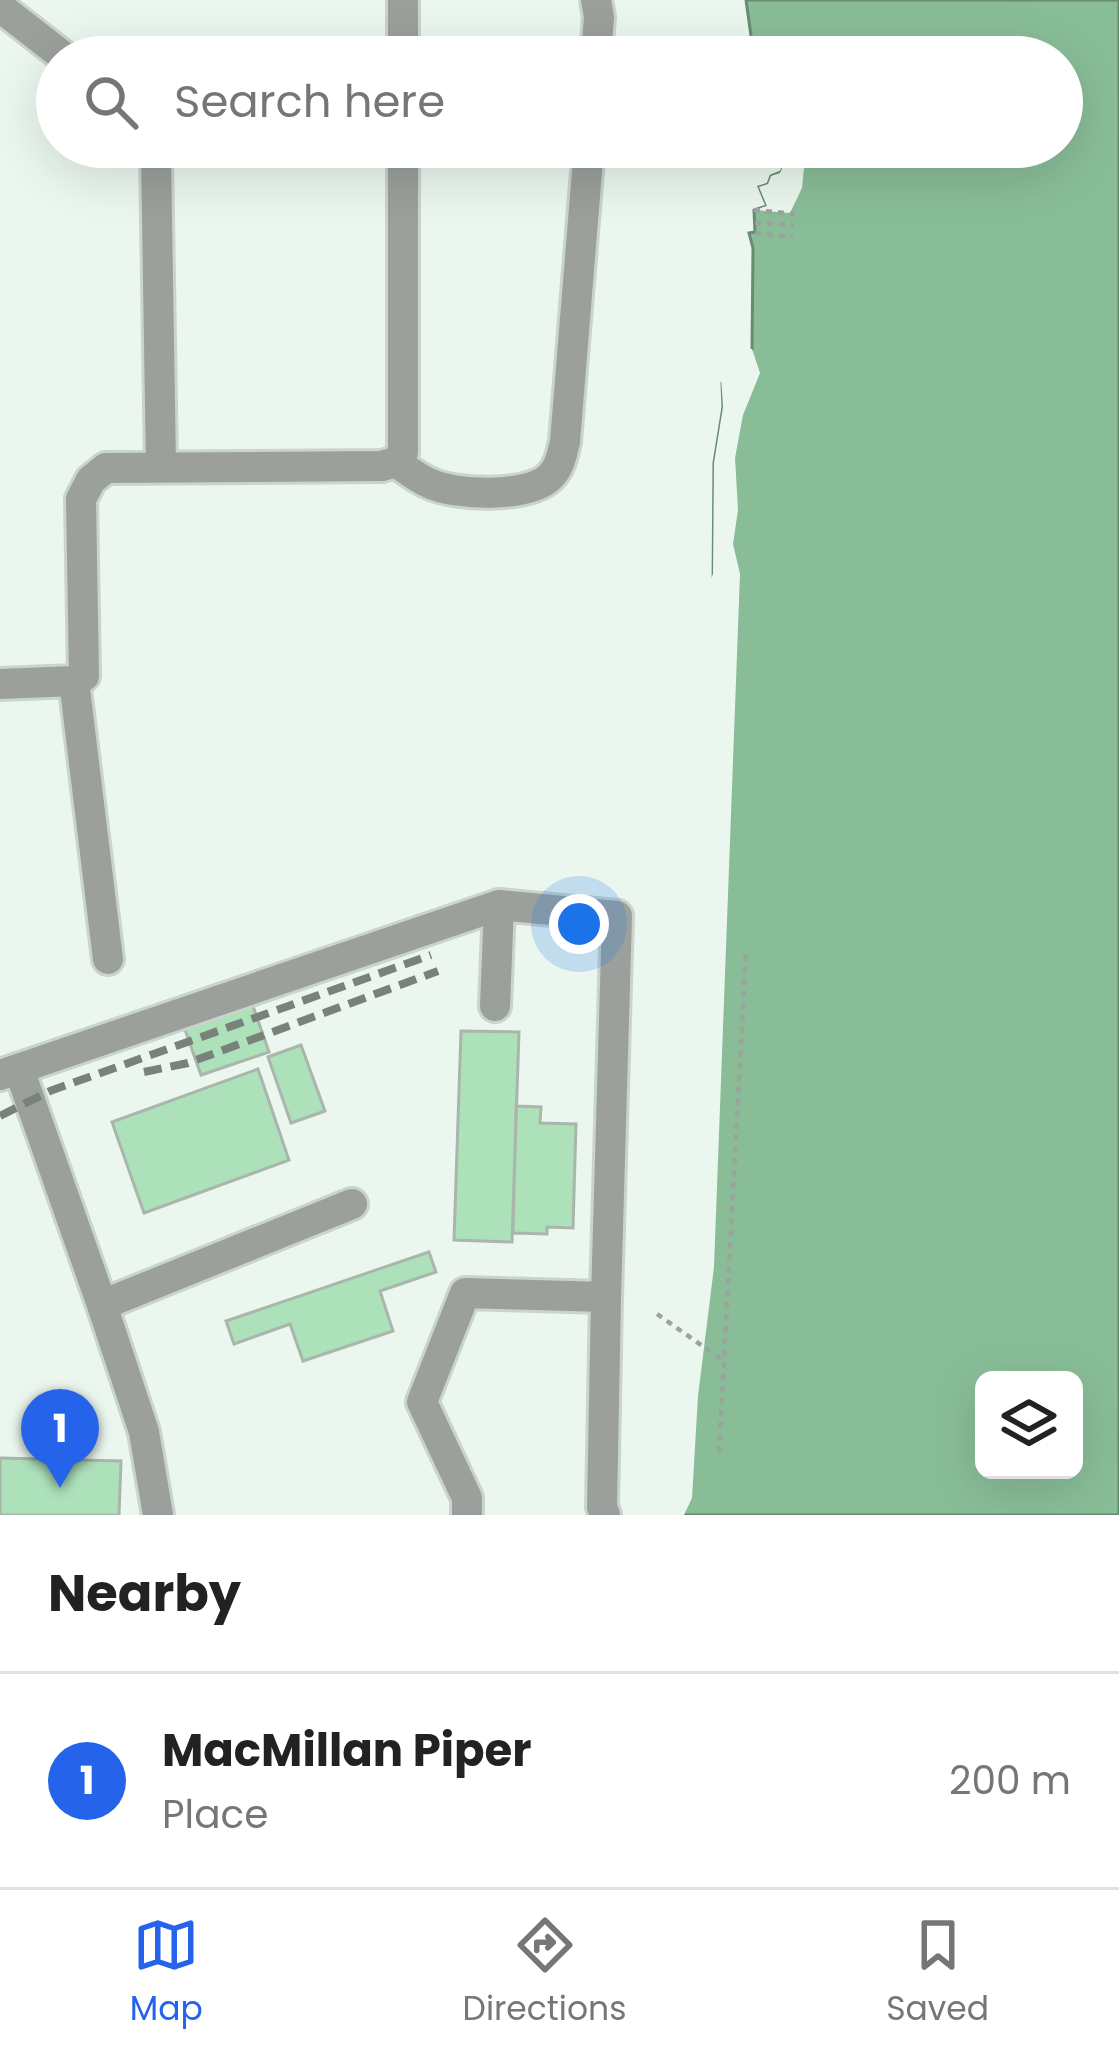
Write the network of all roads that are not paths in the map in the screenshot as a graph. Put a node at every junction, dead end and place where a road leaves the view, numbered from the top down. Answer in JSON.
{"nodes":[{"id":1,"x":403,"y":0,"type":"edge"},
{"id":2,"x":596,"y":0,"type":"edge"},
{"id":3,"x":0,"y":7,"type":"edge"},
{"id":4,"x":37,"y":36,"type":"edge"},
{"id":5,"x":403,"y":36,"type":"edge"},
{"id":6,"x":598,"y":36,"type":"edge"},
{"id":7,"x":156,"y":168,"type":"edge"},
{"id":8,"x":403,"y":168,"type":"edge"},
{"id":9,"x":587,"y":168,"type":"edge"},
{"id":10,"x":396,"y":462,"type":"junction"},
{"id":11,"x":160,"y":467,"type":"junction"},
{"id":12,"x":74,"y":681,"type":"junction"},
{"id":13,"x":0,"y":684,"type":"edge"},
{"id":14,"x":500,"y":905,"type":"junction"},
{"id":15,"x":108,"y":959,"type":"dead end"},
{"id":16,"x":495,"y":1006,"type":"dead end"},
{"id":17,"x":10,"y":1072,"type":"edge"},
{"id":18,"x":352,"y":1204,"type":"dead end"},
{"id":19,"x":606,"y":1297,"type":"junction"},
{"id":20,"x":102,"y":1305,"type":"junction"},
{"id":21,"x":158,"y":1515,"type":"edge"},
{"id":22,"x":467,"y":1515,"type":"edge"},
{"id":23,"x":605,"y":1515,"type":"edge"}],
"edges":[{"from":1,"to":5,"type":"lane"},
{"from":2,"to":6,"type":"lane"},
{"from":3,"to":4,"type":"lane"},
{"from":7,"to":11,"type":"lane"},
{"from":8,"to":10,"type":"lane"},
{"from":9,"to":10,"type":"lane"},
{"from":10,"to":11,"type":"lane"},
{"from":11,"to":12,"type":"lane"},
{"from":12,"to":13,"type":"lane"},
{"from":12,"to":15,"type":"lane"},
{"from":14,"to":16,"type":"lane"},
{"from":14,"to":17,"type":"lane"},
{"from":14,"to":19,"type":"lane"},
{"from":17,"to":20,"type":"lane"},
{"from":18,"to":20,"type":"lane"},
{"from":19,"to":22,"type":"lane"},
{"from":19,"to":23,"type":"lane"},
{"from":20,"to":21,"type":"lane"}]}
